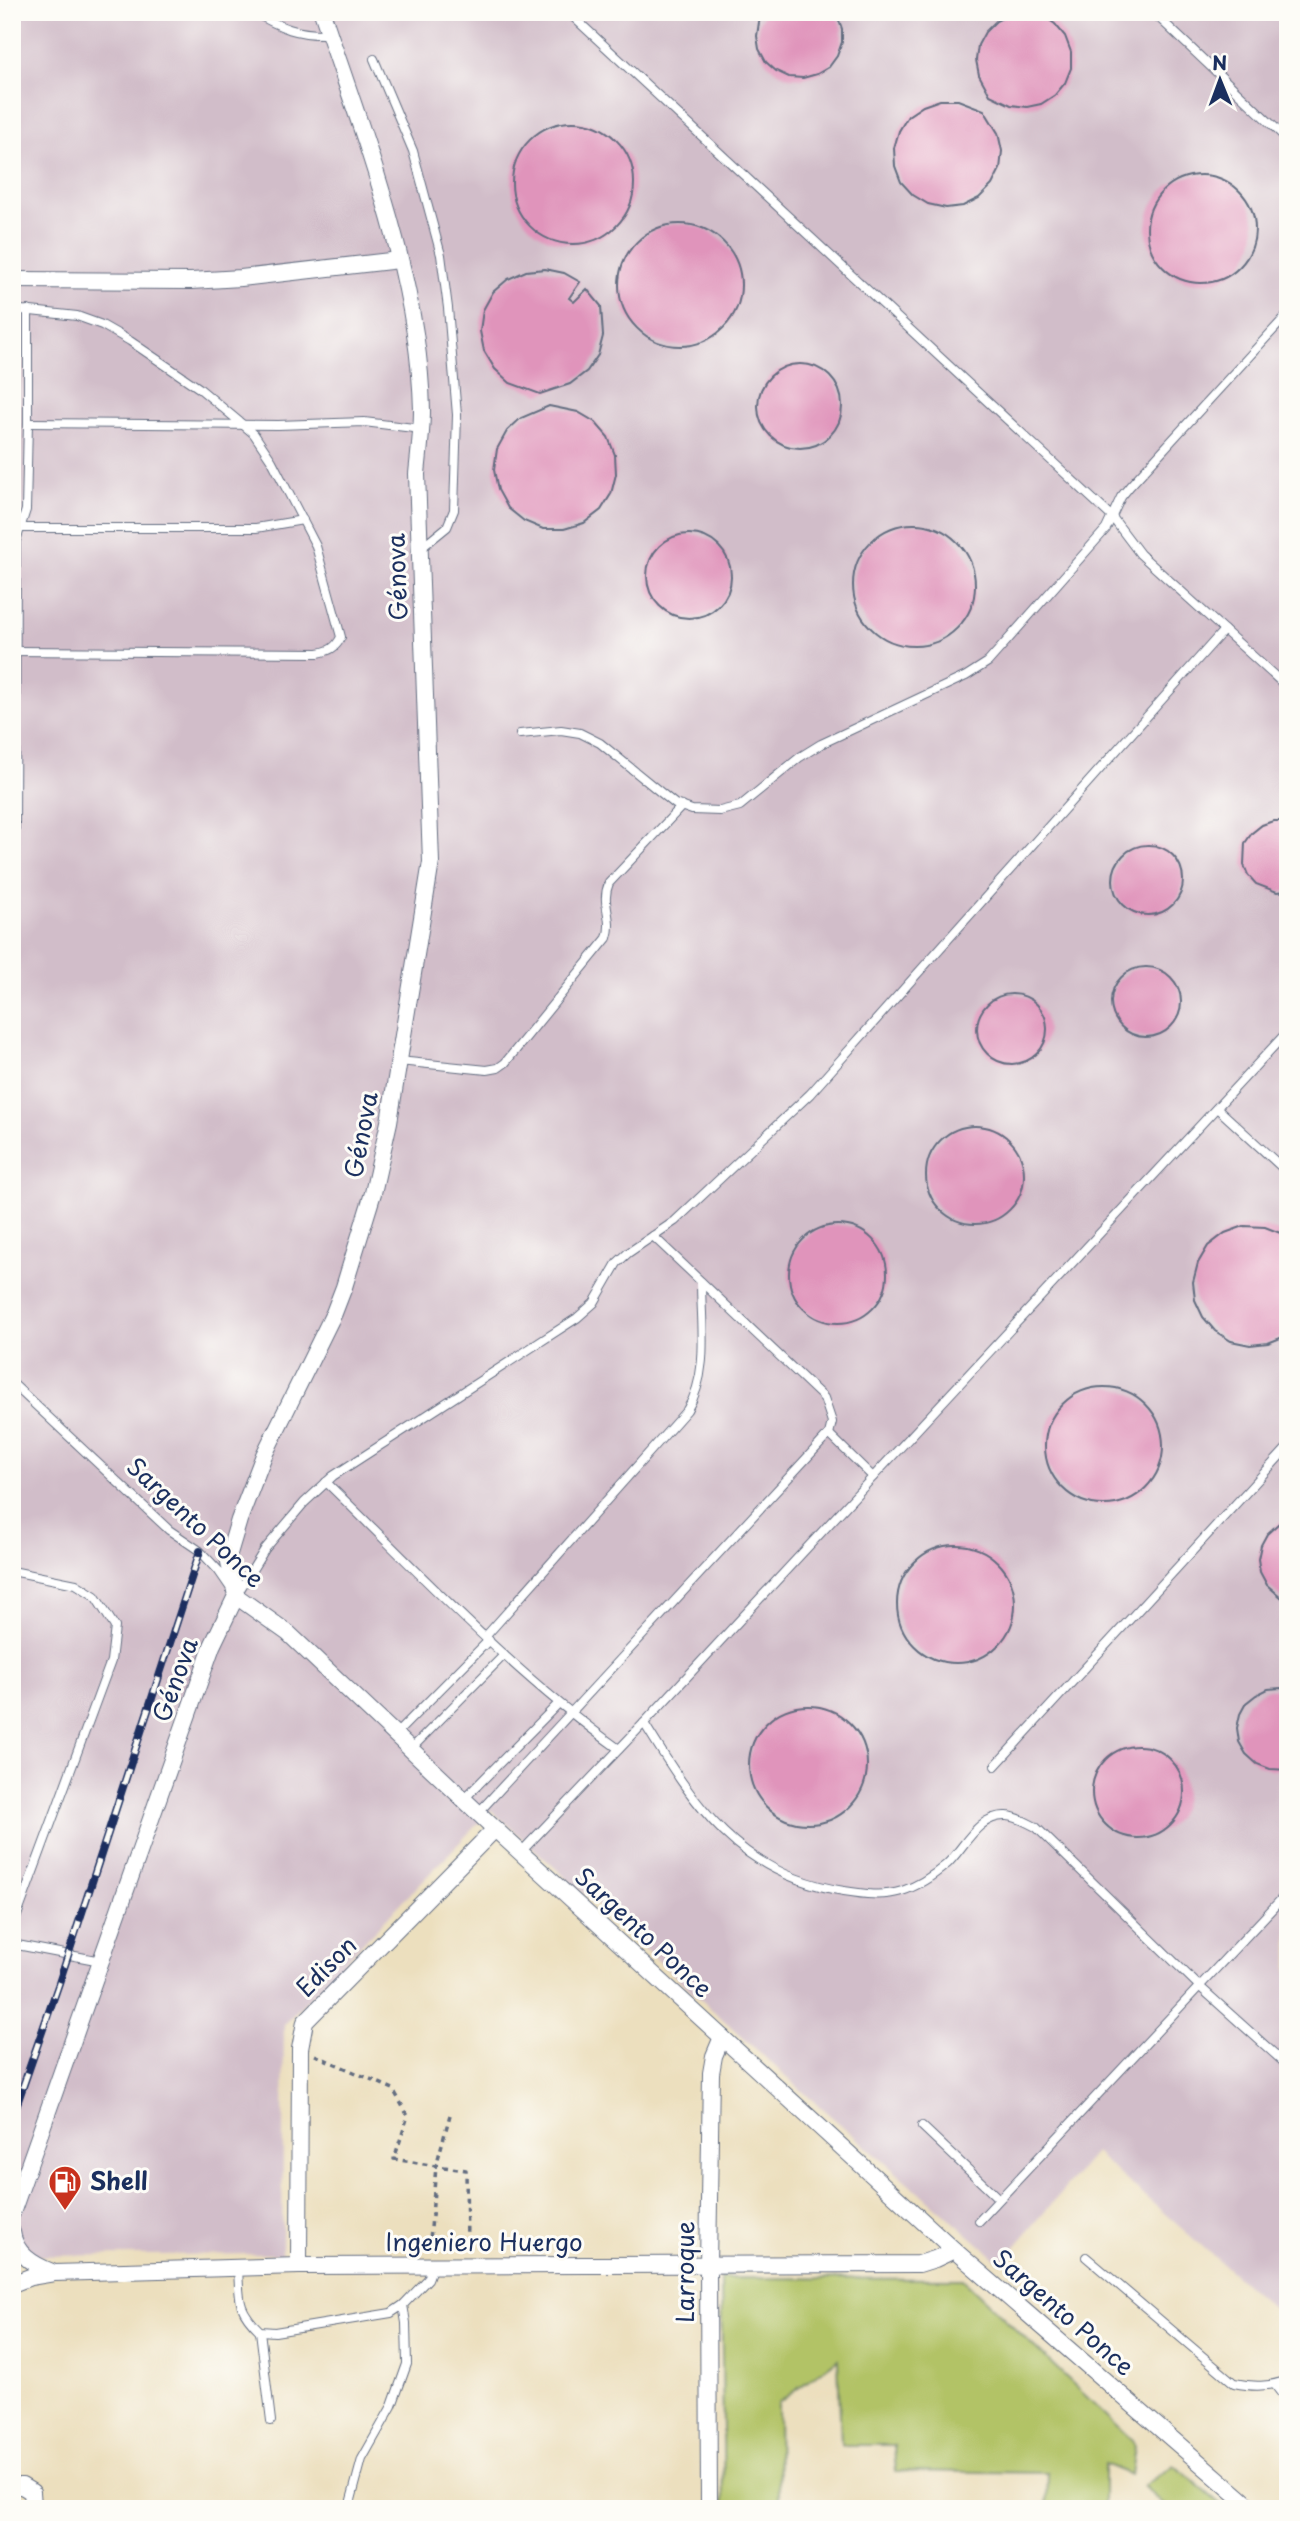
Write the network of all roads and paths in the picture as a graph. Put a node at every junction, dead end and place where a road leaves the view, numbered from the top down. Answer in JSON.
{"nodes":[{"id":1,"x":254,"y":12,"type":"edge"},
{"id":2,"x":322,"y":12,"type":"edge"},
{"id":3,"x":568,"y":12,"type":"edge"},
{"id":4,"x":1153,"y":12,"type":"edge"},
{"id":5,"x":329,"y":34,"type":"junction"},
{"id":6,"x":374,"y":59,"type":"dead end"},
{"id":7,"x":1288,"y":141,"type":"edge"},
{"id":8,"x":399,"y":260,"type":"junction"},
{"id":9,"x":12,"y":280,"type":"edge"},
{"id":10,"x":12,"y":309,"type":"edge"},
{"id":11,"x":28,"y":310,"type":"junction"},
{"id":12,"x":1288,"y":314,"type":"edge"},
{"id":13,"x":29,"y":423,"type":"junction"},
{"id":14,"x":243,"y":425,"type":"junction"},
{"id":15,"x":422,"y":429,"type":"junction"},
{"id":16,"x":1112,"y":517,"type":"junction"},
{"id":17,"x":303,"y":520,"type":"junction"},
{"id":18,"x":16,"y":528,"type":"edge"},
{"id":19,"x":420,"y":550,"type":"junction"},
{"id":20,"x":1224,"y":630,"type":"junction"},
{"id":21,"x":14,"y":651,"type":"edge"},
{"id":22,"x":1288,"y":688,"type":"edge"},
{"id":23,"x":520,"y":734,"type":"dead end"},
{"id":24,"x":682,"y":806,"type":"junction"},
{"id":25,"x":15,"y":831,"type":"dead end"},
{"id":26,"x":1288,"y":1031,"type":"edge"},
{"id":27,"x":399,"y":1061,"type":"junction"},
{"id":28,"x":1217,"y":1108,"type":"junction"},
{"id":29,"x":1288,"y":1172,"type":"edge"},
{"id":30,"x":653,"y":1237,"type":"junction"},
{"id":31,"x":701,"y":1282,"type":"junction"},
{"id":32,"x":12,"y":1383,"type":"edge"},
{"id":33,"x":829,"y":1434,"type":"junction"},
{"id":34,"x":1288,"y":1447,"type":"edge"},
{"id":35,"x":873,"y":1477,"type":"junction"},
{"id":36,"x":326,"y":1482,"type":"junction"},
{"id":37,"x":12,"y":1571,"type":"edge"},
{"id":38,"x":236,"y":1596,"type":"junction"},
{"id":39,"x":487,"y":1639,"type":"junction"},
{"id":40,"x":504,"y":1655,"type":"junction"},
{"id":41,"x":558,"y":1704,"type":"junction"},
{"id":42,"x":571,"y":1715,"type":"junction"},
{"id":43,"x":643,"y":1724,"type":"junction"},
{"id":44,"x":395,"y":1735,"type":"junction"},
{"id":45,"x":411,"y":1749,"type":"junction"},
{"id":46,"x":619,"y":1749,"type":"junction"},
{"id":47,"x":995,"y":1766,"type":"dead end"},
{"id":48,"x":464,"y":1799,"type":"junction"},
{"id":49,"x":478,"y":1813,"type":"junction"},
{"id":50,"x":495,"y":1829,"type":"junction"},
{"id":51,"x":521,"y":1852,"type":"junction"},
{"id":52,"x":1288,"y":1892,"type":"edge"},
{"id":53,"x":12,"y":1929,"type":"edge"},
{"id":54,"x":12,"y":1944,"type":"edge"},
{"id":55,"x":101,"y":1961,"type":"junction"},
{"id":56,"x":1199,"y":1986,"type":"junction"},
{"id":57,"x":722,"y":2037,"type":"junction"},
{"id":58,"x":300,"y":2049,"type":"junction"},
{"id":59,"x":1288,"y":2066,"type":"edge"},
{"id":60,"x":450,"y":2115,"type":"dead end"},
{"id":61,"x":922,"y":2126,"type":"dead end"},
{"id":62,"x":436,"y":2166,"type":"junction"},
{"id":63,"x":999,"y":2199,"type":"junction"},
{"id":64,"x":12,"y":2213,"type":"edge"},
{"id":65,"x":979,"y":2221,"type":"dead end"},
{"id":66,"x":12,"y":2232,"type":"edge"},
{"id":67,"x":430,"y":2241,"type":"dead end"},
{"id":68,"x":467,"y":2246,"type":"dead end"},
{"id":69,"x":954,"y":2250,"type":"junction"},
{"id":70,"x":1086,"y":2257,"type":"dead end"},
{"id":71,"x":708,"y":2265,"type":"junction"},
{"id":72,"x":299,"y":2266,"type":"junction"},
{"id":73,"x":433,"y":2266,"type":"junction"},
{"id":74,"x":238,"y":2268,"type":"junction"},
{"id":75,"x":54,"y":2273,"type":"junction"},
{"id":76,"x":12,"y":2284,"type":"edge"},
{"id":77,"x":403,"y":2305,"type":"junction"},
{"id":78,"x":260,"y":2331,"type":"junction"},
{"id":79,"x":1288,"y":2380,"type":"edge"},
{"id":80,"x":1275,"y":2385,"type":"junction"},
{"id":81,"x":1288,"y":2402,"type":"edge"},
{"id":82,"x":271,"y":2421,"type":"dead end"},
{"id":83,"x":12,"y":2486,"type":"edge"},
{"id":84,"x":351,"y":2500,"type":"dead end"},
{"id":85,"x":30,"y":2509,"type":"edge"},
{"id":86,"x":709,"y":2509,"type":"edge"},
{"id":87,"x":1253,"y":2509,"type":"edge"}],
"edges":[{"from":1,"to":5,"type":"lane"},
{"from":2,"to":5,"type":"street","name":"Génova"},
{"from":3,"to":16,"type":"lane"},
{"from":4,"to":7,"type":"lane"},
{"from":5,"to":8,"type":"street","name":"Génova"},
{"from":6,"to":19,"type":"lane"},
{"from":8,"to":9,"type":"street"},
{"from":8,"to":15,"type":"street","name":"Génova"},
{"from":10,"to":11,"type":"lane"},
{"from":11,"to":13,"type":"lane"},
{"from":11,"to":14,"type":"lane"},
{"from":12,"to":16,"type":"lane"},
{"from":13,"to":14,"type":"lane"},
{"from":13,"to":18,"type":"lane"},
{"from":14,"to":15,"type":"lane"},
{"from":14,"to":17,"type":"lane"},
{"from":15,"to":19,"type":"street","name":"Génova"},
{"from":16,"to":20,"type":"lane"},
{"from":16,"to":24,"type":"lane"},
{"from":17,"to":18,"type":"lane"},
{"from":17,"to":21,"type":"lane"},
{"from":18,"to":21,"type":"lane"},
{"from":19,"to":27,"type":"street","name":"Génova"},
{"from":20,"to":22,"type":"lane"},
{"from":20,"to":30,"type":"lane"},
{"from":21,"to":25,"type":"lane"},
{"from":23,"to":24,"type":"lane"},
{"from":24,"to":27,"type":"lane"},
{"from":26,"to":28,"type":"lane"},
{"from":27,"to":38,"type":"street","name":"Génova"},
{"from":28,"to":29,"type":"lane"},
{"from":28,"to":35,"type":"lane"},
{"from":30,"to":31,"type":"lane"},
{"from":30,"to":36,"type":"lane"},
{"from":31,"to":33,"type":"lane"},
{"from":31,"to":39,"type":"lane"},
{"from":32,"to":38,"type":"lane","name":"Sargento Ponce"},
{"from":33,"to":35,"type":"lane"},
{"from":33,"to":42,"type":"lane"},
{"from":34,"to":47,"type":"lane"},
{"from":35,"to":43,"type":"lane"},
{"from":36,"to":38,"type":"lane"},
{"from":36,"to":39,"type":"lane"},
{"from":37,"to":53,"type":"lane"},
{"from":38,"to":44,"type":"street","name":"Sargento Ponce"},
{"from":38,"to":55,"type":"street","name":"Génova"},
{"from":39,"to":40,"type":"lane"},
{"from":39,"to":44,"type":"lane"},
{"from":40,"to":41,"type":"lane"},
{"from":40,"to":45,"type":"lane"},
{"from":41,"to":42,"type":"lane"},
{"from":41,"to":48,"type":"lane"},
{"from":42,"to":46,"type":"lane"},
{"from":42,"to":49,"type":"lane"},
{"from":43,"to":46,"type":"lane"},
{"from":43,"to":56,"type":"lane"},
{"from":44,"to":45,"type":"street","name":"Sargento Ponce"},
{"from":45,"to":48,"type":"street","name":"Sargento Ponce"},
{"from":46,"to":51,"type":"lane"},
{"from":48,"to":49,"type":"street","name":"Sargento Ponce"},
{"from":49,"to":50,"type":"street","name":"Sargento Ponce"},
{"from":50,"to":51,"type":"street","name":"Sargento Ponce"},
{"from":50,"to":58,"type":"street","name":"Edison"},
{"from":51,"to":57,"type":"street","name":"Sargento Ponce"},
{"from":52,"to":56,"type":"lane"},
{"from":54,"to":55,"type":"lane"},
{"from":55,"to":64,"type":"street","name":"Génova"},
{"from":56,"to":59,"type":"lane"},
{"from":56,"to":63,"type":"lane"},
{"from":57,"to":69,"type":"street","name":"Sargento Ponce"},
{"from":57,"to":71,"type":"street","name":"Larroque"},
{"from":58,"to":62,"type":"path"},
{"from":58,"to":72,"type":"street","name":"Edison"},
{"from":60,"to":62,"type":"path"},
{"from":61,"to":63,"type":"lane"},
{"from":62,"to":67,"type":"path"},
{"from":62,"to":68,"type":"path"},
{"from":63,"to":65,"type":"lane"},
{"from":66,"to":75,"type":"street"},
{"from":69,"to":71,"type":"street","name":"Ingeniero Huergo"},
{"from":69,"to":87,"type":"street","name":"Sargento Ponce"},
{"from":70,"to":80,"type":"lane"},
{"from":71,"to":73,"type":"street","name":"Ingeniero Huergo"},
{"from":71,"to":86,"type":"street","name":"Larroque"},
{"from":72,"to":73,"type":"street","name":"Ingeniero Huergo"},
{"from":72,"to":74,"type":"street","name":"Ingeniero Huergo"},
{"from":73,"to":77,"type":"lane"},
{"from":74,"to":75,"type":"street","name":"Ingeniero Huergo"},
{"from":74,"to":78,"type":"lane"},
{"from":75,"to":76,"type":"street","name":"Ingeniero Huergo"},
{"from":77,"to":78,"type":"lane"},
{"from":77,"to":84,"type":"lane"},
{"from":78,"to":82,"type":"lane"},
{"from":79,"to":80,"type":"lane"},
{"from":80,"to":81,"type":"lane"},
{"from":83,"to":85,"type":"street"}]}
